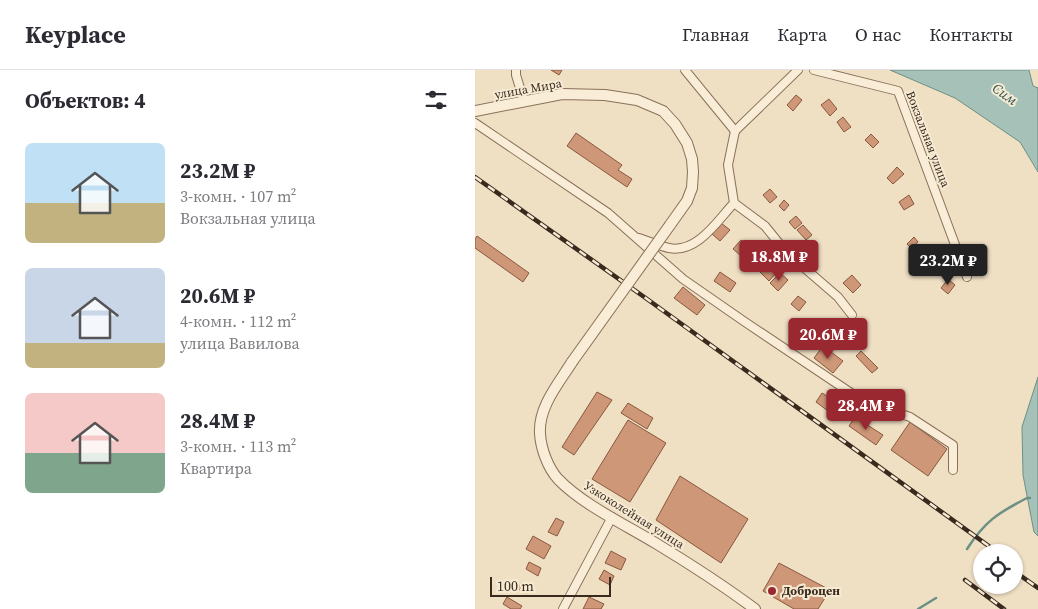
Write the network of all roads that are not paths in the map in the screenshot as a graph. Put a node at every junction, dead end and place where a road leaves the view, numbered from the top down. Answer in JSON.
{"nodes":[{"id":1,"x":516,"y":70,"type":"edge"},
{"id":2,"x":685,"y":70,"type":"edge"},
{"id":3,"x":798,"y":70,"type":"edge"},
{"id":4,"x":814,"y":70,"type":"edge"},
{"id":5,"x":524,"y":101,"type":"junction"},
{"id":6,"x":475,"y":111,"type":"edge"},
{"id":7,"x":475,"y":123,"type":"edge"},
{"id":8,"x":735,"y":131,"type":"junction"},
{"id":9,"x":735,"y":203,"type":"junction"},
{"id":10,"x":635,"y":236,"type":"junction"},
{"id":11,"x":967,"y":277,"type":"dead end"},
{"id":12,"x":852,"y":315,"type":"dead end"},
{"id":13,"x":572,"y":362,"type":"joint"},
{"id":14,"x":953,"y":470,"type":"dead end"},
{"id":15,"x":612,"y":517,"type":"junction"},
{"id":16,"x":563,"y":609,"type":"edge"},
{"id":17,"x":755,"y":609,"type":"edge"}],
"edges":[{"from":1,"to":5,"type":"street"},
{"from":2,"to":8,"type":"street"},
{"from":3,"to":8,"type":"street"},
{"from":4,"to":11,"type":"street","name":"Вокзальная улица"},
{"from":5,"to":6,"type":"street","name":"улица Мира"},
{"from":5,"to":13,"type":"street","name":"улица Мира","bridge":true},
{"from":7,"to":10,"type":"street"},
{"from":8,"to":9,"type":"street"},
{"from":9,"to":10,"type":"street"},
{"from":9,"to":12,"type":"street"},
{"from":10,"to":14,"type":"street"},
{"from":13,"to":15,"type":"street","name":"Узкоколейная улица"},
{"from":15,"to":16,"type":"street"},
{"from":15,"to":17,"type":"street","name":"Узкоколейная улица"}]}
